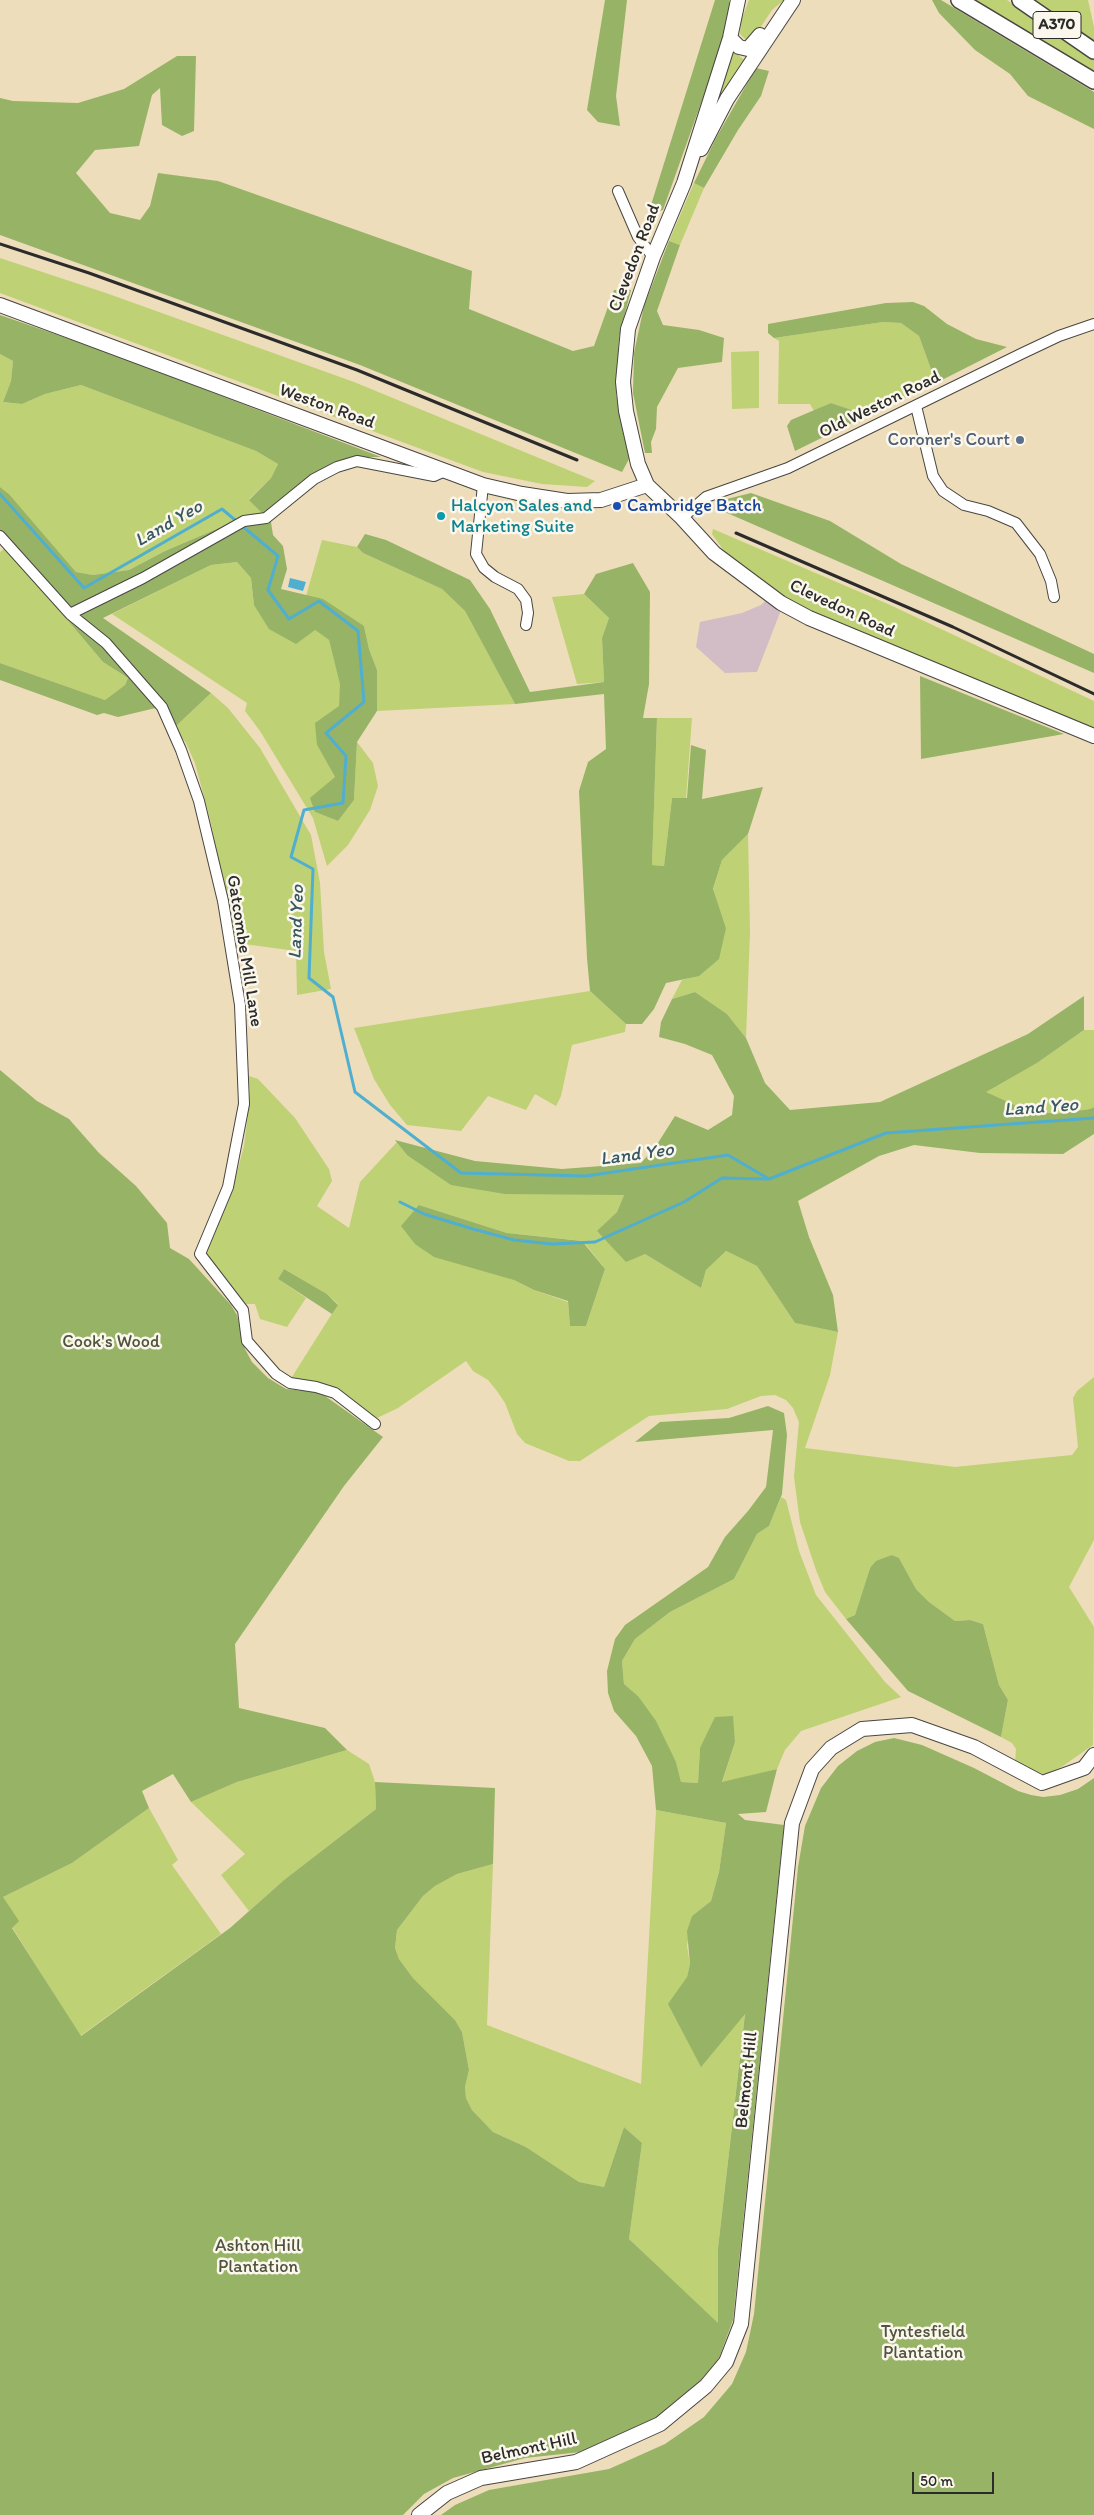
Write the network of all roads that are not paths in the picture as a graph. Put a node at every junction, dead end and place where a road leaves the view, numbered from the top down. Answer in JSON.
{"nodes":[{"id":1,"x":738,"y":0,"type":"edge"},
{"id":2,"x":789,"y":0,"type":"edge"},
{"id":3,"x":793,"y":0,"type":"edge"},
{"id":4,"x":959,"y":0,"type":"edge"},
{"id":5,"x":1020,"y":0,"type":"edge"},
{"id":6,"x":730,"y":38,"type":"junction"},
{"id":7,"x":1094,"y":50,"type":"edge"},
{"id":8,"x":1094,"y":81,"type":"edge"},
{"id":9,"x":684,"y":183,"type":"junction"},
{"id":10,"x":618,"y":191,"type":"dead end"},
{"id":11,"x":653,"y":258,"type":"junction"},
{"id":12,"x":0,"y":305,"type":"edge"},
{"id":13,"x":1094,"y":324,"type":"edge"},
{"id":14,"x":916,"y":406,"type":"junction"},
{"id":15,"x":446,"y":472,"type":"junction"},
{"id":16,"x":484,"y":485,"type":"junction"},
{"id":17,"x":647,"y":485,"type":"junction"},
{"id":18,"x":682,"y":518,"type":"junction"},
{"id":19,"x":0,"y":536,"type":"edge"},
{"id":20,"x":1054,"y":597,"type":"dead end"},
{"id":21,"x":70,"y":614,"type":"junction"},
{"id":22,"x":526,"y":625,"type":"dead end"},
{"id":23,"x":1094,"y":736,"type":"edge"},
{"id":24,"x":375,"y":1424,"type":"dead end"},
{"id":25,"x":1094,"y":1755,"type":"edge"},
{"id":26,"x":419,"y":2515,"type":"edge"}],
"edges":[{"from":1,"to":6,"type":"main road","name":"Clevedon Road"},
{"from":2,"to":6,"type":"main road"},
{"from":3,"to":9,"type":"main road","name":"Clevedon Road"},
{"from":4,"to":8,"type":"main road"},
{"from":5,"to":7,"type":"main road","number":"A370"},
{"from":6,"to":9,"type":"main road","name":"Clevedon Road"},
{"from":9,"to":11,"type":"main road","name":"Clevedon Road"},
{"from":10,"to":11,"type":"street"},
{"from":11,"to":17,"type":"main road","name":"Clevedon Road"},
{"from":12,"to":15,"type":"main road","name":"Weston Road"},
{"from":13,"to":14,"type":"street","name":"Old Weston Road"},
{"from":14,"to":18,"type":"street","name":"Old Weston Road"},
{"from":14,"to":20,"type":"street"},
{"from":15,"to":16,"type":"main road","name":"Weston Road"},
{"from":15,"to":21,"type":"street"},
{"from":16,"to":17,"type":"main road","name":"Weston Road"},
{"from":16,"to":22,"type":"street"},
{"from":17,"to":18,"type":"main road","name":"Clevedon Road"},
{"from":18,"to":23,"type":"main road","name":"Clevedon Road"},
{"from":19,"to":21,"type":"street"},
{"from":21,"to":24,"type":"street","name":"Gatcombe Mill Lane"},
{"from":25,"to":26,"type":"main road","name":"Belmont Hill"}]}
